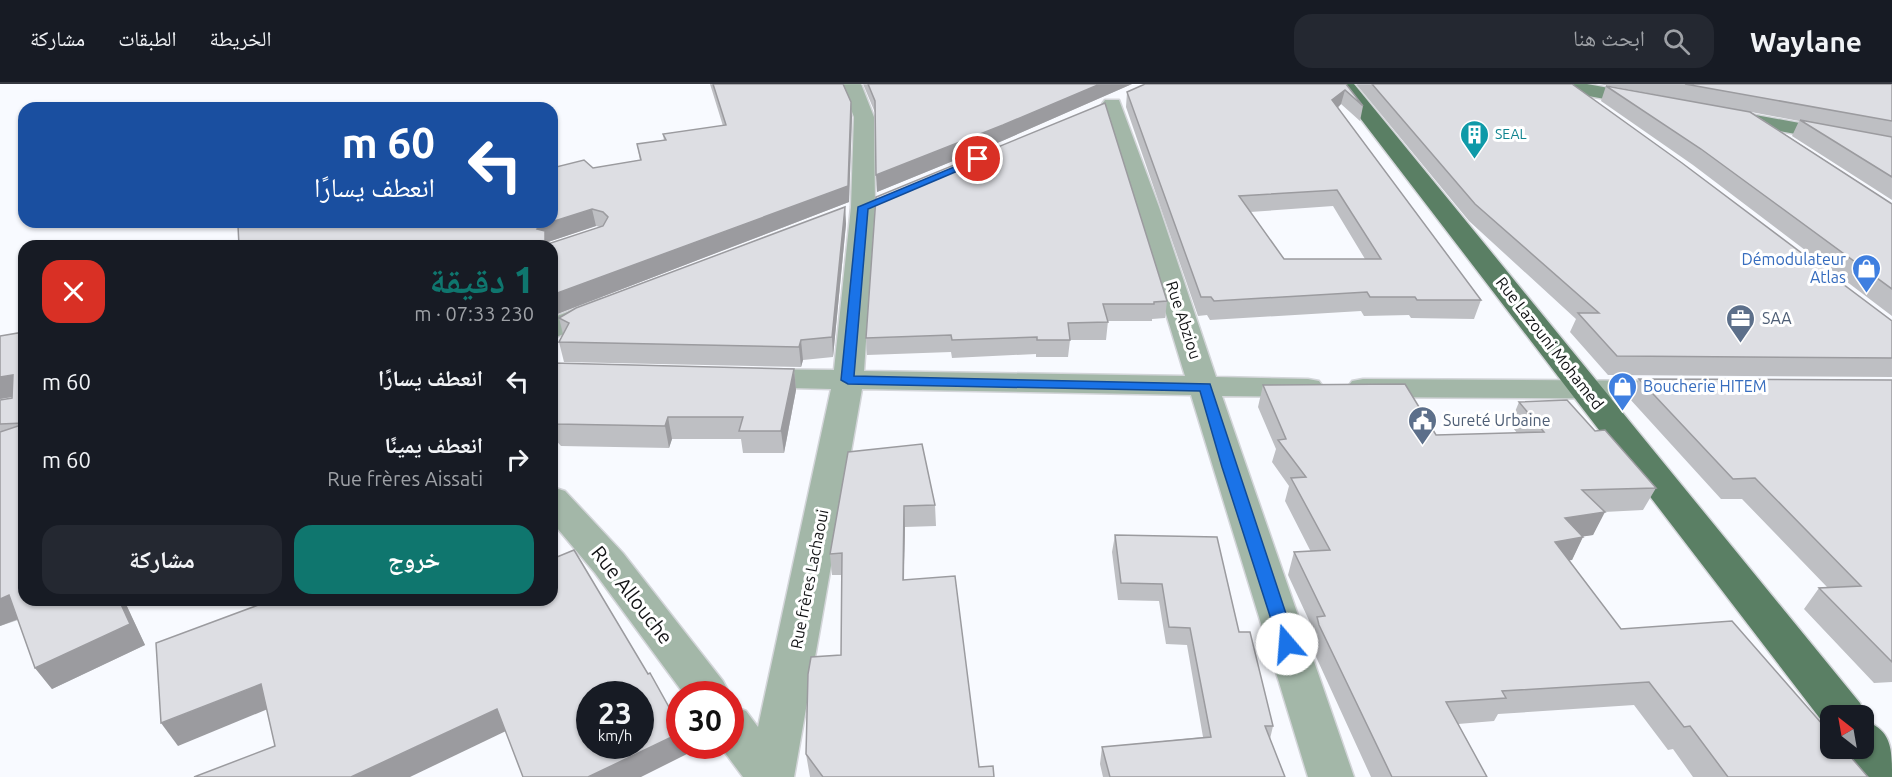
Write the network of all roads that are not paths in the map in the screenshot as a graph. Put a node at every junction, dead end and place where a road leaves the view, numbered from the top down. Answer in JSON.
{"nodes":[{"id":1,"x":851,"y":84,"type":"edge"},
{"id":2,"x":1344,"y":84,"type":"edge"},
{"id":3,"x":1559,"y":84,"type":"edge"},
{"id":4,"x":1112,"y":103,"type":"dead end"},
{"id":5,"x":1668,"y":105,"type":"edge"},
{"id":6,"x":1703,"y":111,"type":"edge"},
{"id":7,"x":1609,"y":118,"type":"edge"},
{"id":8,"x":1750,"y":120,"type":"junction"},
{"id":9,"x":1892,"y":146,"type":"edge"},
{"id":10,"x":1797,"y":151,"type":"edge"},
{"id":11,"x":625,"y":298,"type":"edge"},
{"id":12,"x":558,"y":326,"type":"edge"},
{"id":13,"x":718,"y":377,"type":"edge"},
{"id":14,"x":848,"y":380,"type":"junction"},
{"id":15,"x":1205,"y":387,"type":"junction"},
{"id":16,"x":1704,"y":389,"type":"edge"},
{"id":17,"x":1587,"y":390,"type":"junction"},
{"id":18,"x":558,"y":506,"type":"edge"},
{"id":19,"x":698,"y":681,"type":"edge"},
{"id":20,"x":1835,"y":705,"type":"edge"},
{"id":21,"x":744,"y":742,"type":"edge"},
{"id":22,"x":1874,"y":753,"type":"edge"},
{"id":23,"x":1892,"y":776,"type":"edge"},
{"id":24,"x":771,"y":777,"type":"edge"},
{"id":25,"x":1331,"y":777,"type":"edge"}],
"edges":[{"from":1,"to":14,"type":"street","name":"Rue frères Lachaoui"},
{"from":2,"to":17,"type":"main road","name":"Rue Lazouni Mohamed"},
{"from":3,"to":5,"type":"main road"},
{"from":3,"to":7,"type":"street"},
{"from":4,"to":15,"type":"street","name":"Rue Abziou"},
{"from":6,"to":8,"type":"main road"},
{"from":8,"to":9,"type":"main road"},
{"from":8,"to":10,"type":"street"},
{"from":11,"to":12,"type":"street"},
{"from":13,"to":14,"type":"street"},
{"from":14,"to":15,"type":"street"},
{"from":14,"to":24,"type":"street","name":"Rue frères Lachaoui"},
{"from":15,"to":17,"type":"street"},
{"from":15,"to":25,"type":"street","name":"Rue Abziou"},
{"from":16,"to":17,"type":"street"},
{"from":17,"to":20,"type":"main road","name":"Rue Lazouni Mohamed"},
{"from":18,"to":19,"type":"street","name":"Rue Allouche"},
{"from":21,"to":24,"type":"street"},
{"from":22,"to":23,"type":"main road"}]}
